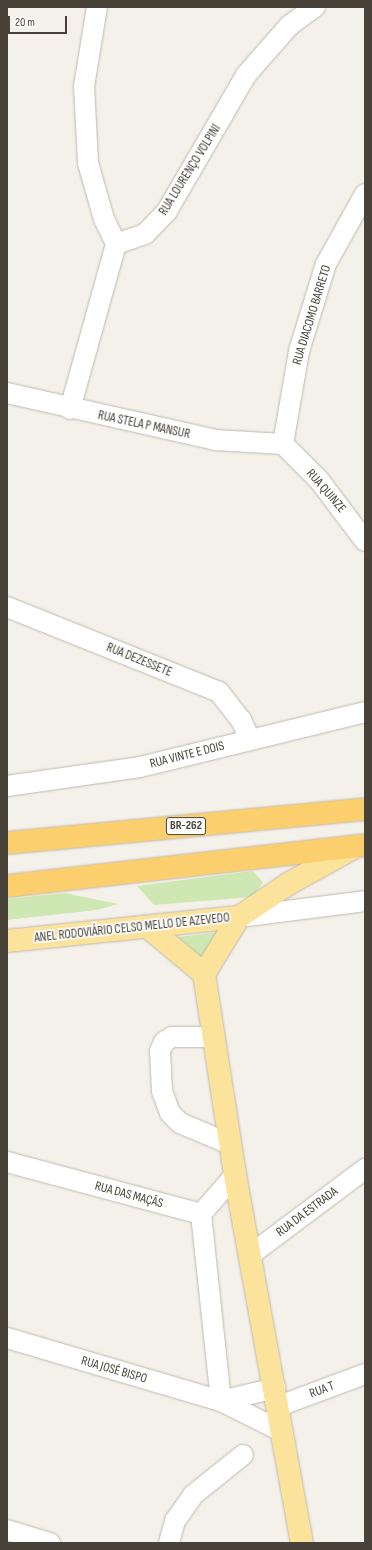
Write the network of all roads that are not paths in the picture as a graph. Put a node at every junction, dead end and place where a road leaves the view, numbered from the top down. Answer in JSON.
{"nodes":[{"id":1,"x":97,"y":7,"type":"edge"},
{"id":2,"x":315,"y":7,"type":"edge"},
{"id":3,"x":365,"y":194,"type":"edge"},
{"id":4,"x":116,"y":244,"type":"junction"},
{"id":5,"x":7,"y":393,"type":"edge"},
{"id":6,"x":70,"y":409,"type":"junction"},
{"id":7,"x":283,"y":444,"type":"junction"},
{"id":8,"x":365,"y":541,"type":"edge"},
{"id":9,"x":7,"y":607,"type":"edge"},
{"id":10,"x":365,"y":712,"type":"edge"},
{"id":11,"x":250,"y":739,"type":"junction"},
{"id":12,"x":7,"y":786,"type":"edge"},
{"id":13,"x":365,"y":809,"type":"edge"},
{"id":14,"x":7,"y":843,"type":"edge"},
{"id":15,"x":361,"y":846,"type":"edge"},
{"id":16,"x":7,"y":886,"type":"edge"},
{"id":17,"x":365,"y":901,"type":"edge"},
{"id":18,"x":239,"y":917,"type":"junction"},
{"id":19,"x":148,"y":928,"type":"junction"},
{"id":20,"x":7,"y":941,"type":"edge"},
{"id":21,"x":204,"y":974,"type":"junction"},
{"id":22,"x":214,"y":1037,"type":"junction"},
{"id":23,"x":230,"y":1144,"type":"junction"},
{"id":24,"x":7,"y":1162,"type":"edge"},
{"id":25,"x":365,"y":1169,"type":"edge"},
{"id":26,"x":235,"y":1175,"type":"junction"},
{"id":27,"x":201,"y":1214,"type":"junction"},
{"id":28,"x":250,"y":1255,"type":"junction"},
{"id":29,"x":7,"y":1338,"type":"edge"},
{"id":30,"x":365,"y":1374,"type":"edge"},
{"id":31,"x":277,"y":1397,"type":"junction"},
{"id":32,"x":221,"y":1401,"type":"junction"},
{"id":33,"x":283,"y":1432,"type":"junction"},
{"id":34,"x":244,"y":1455,"type":"dead end"},
{"id":35,"x":7,"y":1530,"type":"edge"},
{"id":36,"x":50,"y":1543,"type":"edge"},
{"id":37,"x":169,"y":1543,"type":"edge"},
{"id":38,"x":302,"y":1543,"type":"edge"}],
"edges":[{"from":1,"to":4,"type":"street"},
{"from":2,"to":4,"type":"street","name":"RUA LOURENÇO VOLPINI"},
{"from":3,"to":7,"type":"street","name":"RUA DIACOMO BARRETO"},
{"from":4,"to":6,"type":"street"},
{"from":5,"to":6,"type":"street","name":"RUA STELA P MANSUR"},
{"from":6,"to":7,"type":"street","name":"RUA STELA P MANSUR"},
{"from":7,"to":8,"type":"street","name":"RUA QUINZE"},
{"from":9,"to":11,"type":"street","name":"RUA DEZESSETE"},
{"from":10,"to":11,"type":"street","name":"RUA VINTE E DOIS"},
{"from":11,"to":12,"type":"street","name":"RUA VINTE E DOIS"},
{"from":13,"to":14,"type":"highway","number":"BR-262"},
{"from":15,"to":16,"type":"highway","name":"ANEL RODOVIÁRIO CELSO MELLO DE AZEVEDO"},
{"from":15,"to":18,"type":"main road","name":"ANEL RODOVIÁRIO CELSO MELLO DE AZEVEDO"},
{"from":17,"to":18,"type":"street"},
{"from":18,"to":19,"type":"main road","name":"ANEL RODOVIÁRIO CELSO MELLO DE AZEVEDO"},
{"from":18,"to":21,"type":"main road"},
{"from":19,"to":20,"type":"main road","name":"ANEL RODOVIÁRIO CELSO MELLO DE AZEVEDO"},
{"from":19,"to":21,"type":"main road"},
{"from":21,"to":22,"type":"main road"},
{"from":22,"to":23,"type":"main road"},
{"from":22,"to":23,"type":"street"},
{"from":23,"to":26,"type":"main road"},
{"from":24,"to":27,"type":"street","name":"RUA DAS MAÇÃS"},
{"from":25,"to":28,"type":"street","name":"RUA DA ESTRADA"},
{"from":26,"to":27,"type":"street"},
{"from":26,"to":28,"type":"main road"},
{"from":27,"to":32,"type":"street"},
{"from":28,"to":31,"type":"main road"},
{"from":29,"to":32,"type":"street","name":"RUA JOSÉ BISPO"},
{"from":30,"to":31,"type":"street","name":"RUA T"},
{"from":31,"to":32,"type":"street","name":"RUA JOSÉ BISPO"},
{"from":31,"to":33,"type":"main road"},
{"from":32,"to":33,"type":"street","name":"RUA JOSÉ BISPO"},
{"from":33,"to":38,"type":"main road"},
{"from":34,"to":37,"type":"street"},
{"from":35,"to":36,"type":"street"}]}
